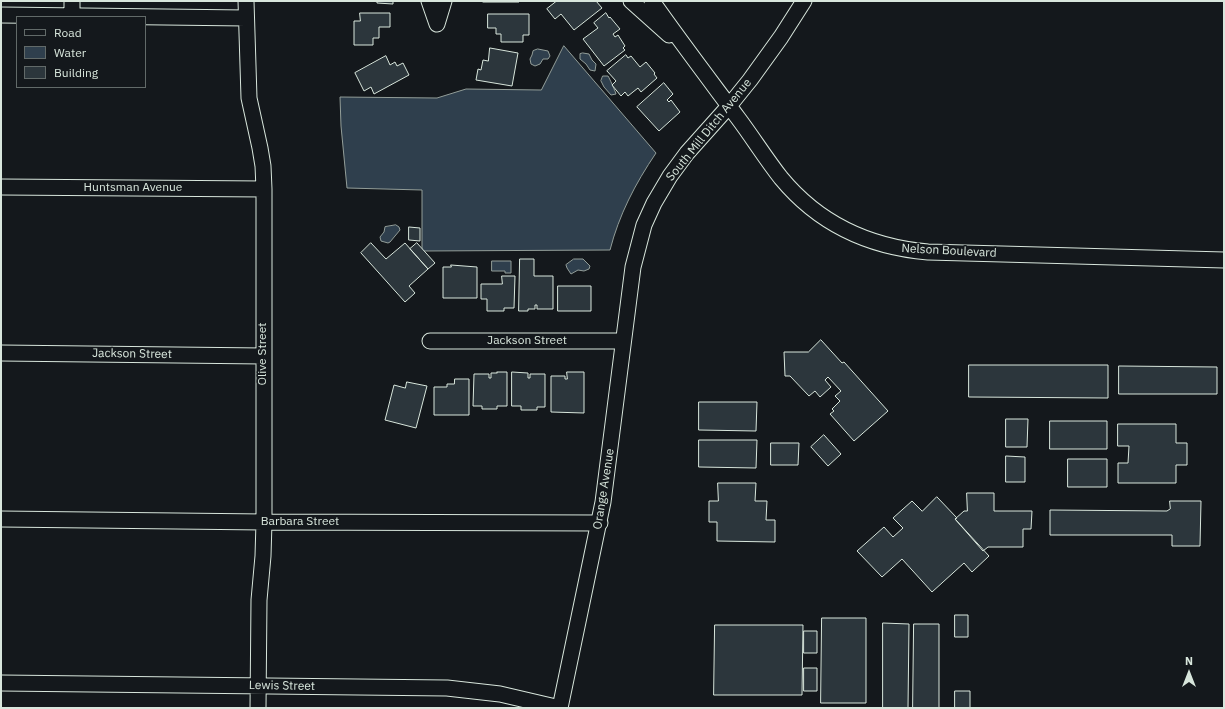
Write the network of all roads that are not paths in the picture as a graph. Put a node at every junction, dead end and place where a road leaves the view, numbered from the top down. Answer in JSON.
{"nodes":[{"id":1,"x":246,"y":1,"type":"edge"},
{"id":2,"x":430,"y":1,"type":"edge"},
{"id":3,"x":444,"y":1,"type":"edge"},
{"id":4,"x":631,"y":1,"type":"edge"},
{"id":5,"x":652,"y":1,"type":"edge"},
{"id":6,"x":804,"y":1,"type":"edge"},
{"id":7,"x":72,"y":8,"type":"edge"},
{"id":8,"x":1,"y":15,"type":"edge"},
{"id":9,"x":246,"y":18,"type":"junction"},
{"id":10,"x":688,"y":52,"type":"junction"},
{"id":11,"x":729,"y":106,"type":"junction"},
{"id":12,"x":1,"y":186,"type":"edge"},
{"id":13,"x":264,"y":189,"type":"junction"},
{"id":14,"x":1224,"y":260,"type":"edge"},
{"id":15,"x":633,"y":267,"type":"joint"},
{"id":16,"x":430,"y":341,"type":"dead end"},
{"id":17,"x":623,"y":341,"type":"junction"},
{"id":18,"x":1,"y":353,"type":"edge"},
{"id":19,"x":263,"y":356,"type":"junction"},
{"id":20,"x":1,"y":519,"type":"edge"},
{"id":21,"x":264,"y":522,"type":"junction"},
{"id":22,"x":600,"y":523,"type":"junction"},
{"id":23,"x":1,"y":683,"type":"edge"},
{"id":24,"x":258,"y":685,"type":"junction"},
{"id":25,"x":258,"y":708,"type":"edge"},
{"id":26,"x":560,"y":708,"type":"edge"}],
"edges":[{"from":1,"to":9,"type":"street","name":"Olive Street"},
{"from":2,"to":3,"type":"street"},
{"from":4,"to":10,"type":"street","name":"Nelson Boulevard"},
{"from":5,"to":10,"type":"street","name":"Nelson Boulevard"},
{"from":6,"to":11,"type":"street","name":"South Mill Ditch Avenue"},
{"from":7,"to":8,"type":"street"},
{"from":7,"to":9,"type":"street"},
{"from":9,"to":13,"type":"street","name":"Olive Street"},
{"from":10,"to":11,"type":"street","name":"Nelson Boulevard"},
{"from":11,"to":14,"type":"street","name":"Nelson Boulevard"},
{"from":11,"to":15,"type":"street","name":"South Mill Ditch Avenue"},
{"from":12,"to":13,"type":"street","name":"Huntsman Avenue"},
{"from":13,"to":19,"type":"street","name":"Olive Street"},
{"from":15,"to":17,"type":"street","name":"Orange Avenue"},
{"from":16,"to":17,"type":"street","name":"Jackson Street"},
{"from":17,"to":22,"type":"street","name":"Orange Avenue"},
{"from":18,"to":19,"type":"street","name":"Jackson Street"},
{"from":19,"to":21,"type":"street","name":"Olive Street"},
{"from":20,"to":21,"type":"street","name":"Barbara Street"},
{"from":21,"to":22,"type":"street","name":"Barbara Street"},
{"from":21,"to":24,"type":"street","name":"Olive Street"},
{"from":22,"to":26,"type":"street","name":"Orange Avenue"},
{"from":23,"to":24,"type":"street","name":"Lewis Street"},
{"from":24,"to":25,"type":"street","name":"Olive Street"},
{"from":24,"to":26,"type":"street","name":"Lewis Street"}]}
